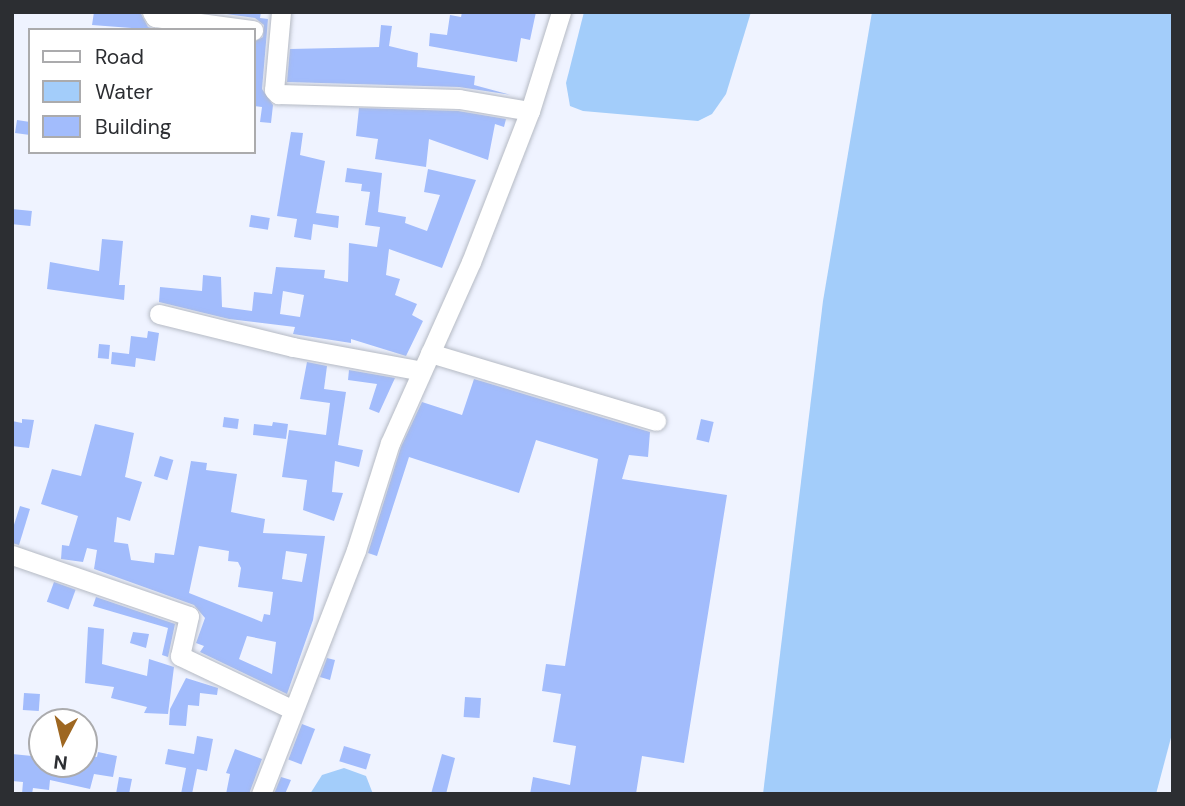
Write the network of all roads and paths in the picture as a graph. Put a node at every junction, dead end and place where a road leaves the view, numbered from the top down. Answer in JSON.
{"nodes":[{"id":1,"x":152,"y":12,"type":"edge"},
{"id":2,"x":281,"y":12,"type":"edge"},
{"id":3,"x":561,"y":12,"type":"edge"},
{"id":4,"x":238,"y":28,"type":"edge"},
{"id":5,"x":256,"y":30,"type":"edge"},
{"id":6,"x":280,"y":33,"type":"junction"},
{"id":7,"x":530,"y":111,"type":"junction"},
{"id":8,"x":159,"y":314,"type":"dead end"},
{"id":9,"x":426,"y":362,"type":"junction"},
{"id":10,"x":656,"y":421,"type":"dead end"},
{"id":11,"x":12,"y":555,"type":"edge"},
{"id":12,"x":291,"y":709,"type":"junction"},
{"id":13,"x":261,"y":794,"type":"edge"}],
"edges":[{"from":1,"to":4,"type":"street"},
{"from":2,"to":6,"type":"street"},
{"from":3,"to":7,"type":"street"},
{"from":5,"to":6,"type":"street"},
{"from":6,"to":7,"type":"street"},
{"from":7,"to":9,"type":"street"},
{"from":8,"to":9,"type":"street"},
{"from":9,"to":10,"type":"street"},
{"from":9,"to":12,"type":"street"},
{"from":11,"to":12,"type":"street"},
{"from":12,"to":13,"type":"street"}]}
